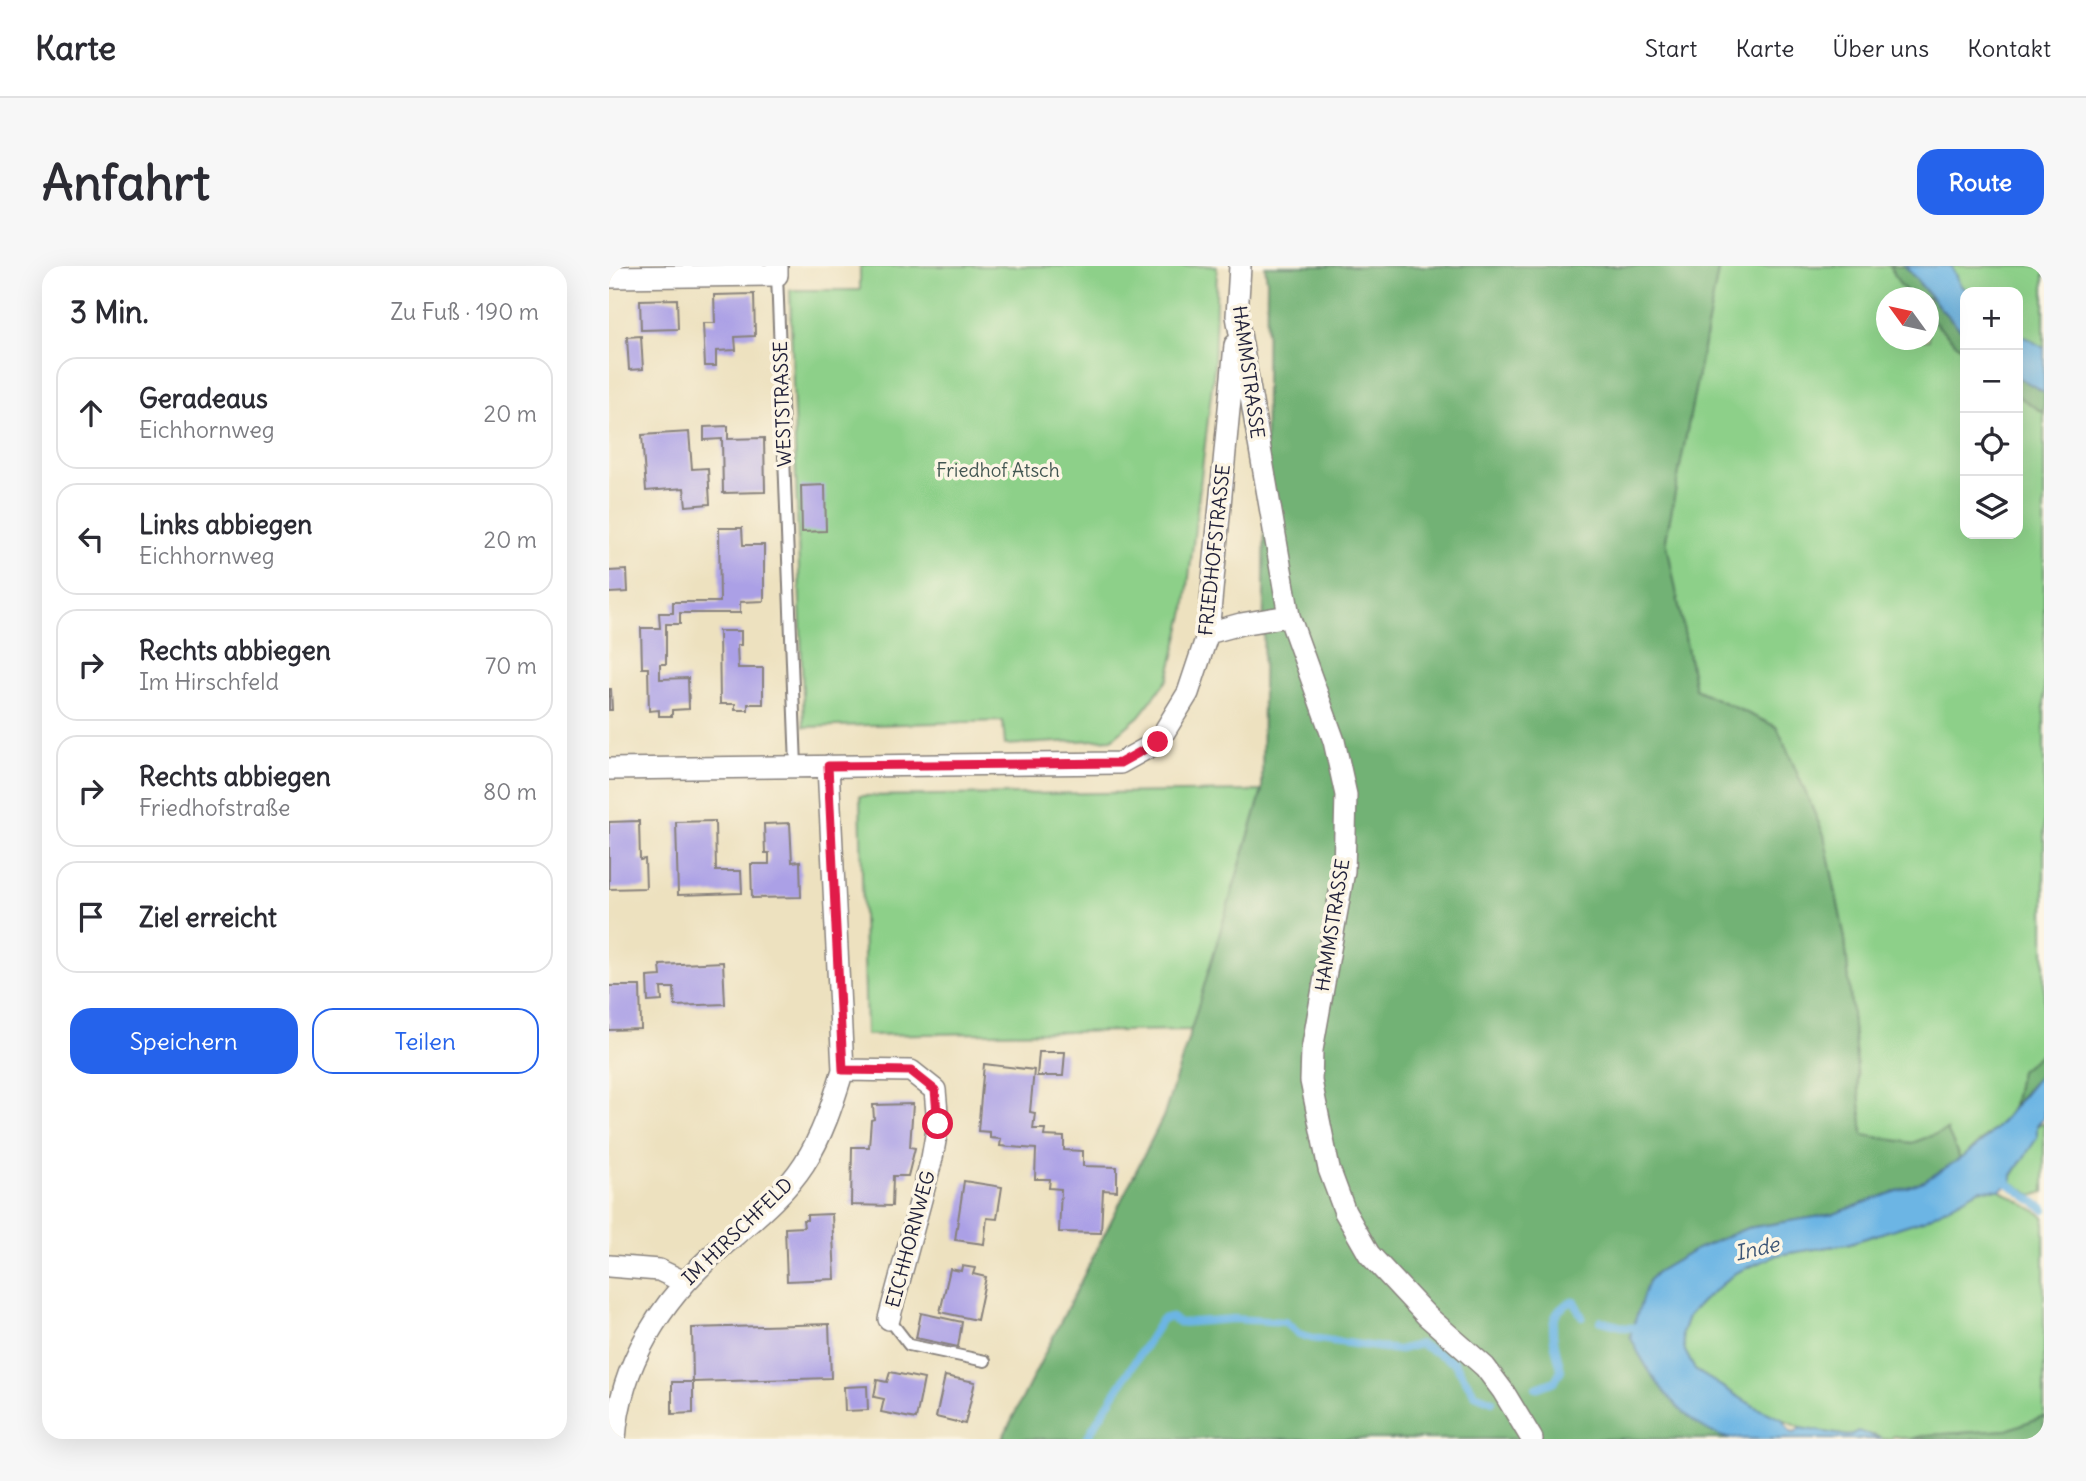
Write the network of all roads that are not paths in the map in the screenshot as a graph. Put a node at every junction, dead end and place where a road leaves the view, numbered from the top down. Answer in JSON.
{"nodes":[{"id":1,"x":1240,"y":266,"type":"edge"},
{"id":2,"x":777,"y":270,"type":"edge"},
{"id":3,"x":645,"y":272,"type":"edge"},
{"id":4,"x":609,"y":277,"type":"edge"},
{"id":5,"x":1237,"y":316,"type":"junction"},
{"id":6,"x":1289,"y":616,"type":"junction"},
{"id":7,"x":1208,"y":633,"type":"junction"},
{"id":8,"x":796,"y":766,"type":"junction"},
{"id":9,"x":828,"y":766,"type":"junction"},
{"id":10,"x":609,"y":769,"type":"edge"},
{"id":11,"x":843,"y":1070,"type":"junction"},
{"id":12,"x":609,"y":1266,"type":"edge"},
{"id":13,"x":684,"y":1282,"type":"junction"},
{"id":14,"x":888,"y":1320,"type":"joint"},
{"id":15,"x":985,"y":1361,"type":"dead end"},
{"id":16,"x":615,"y":1439,"type":"edge"},
{"id":17,"x":1532,"y":1439,"type":"edge"}],
"edges":[{"from":1,"to":5,"type":"street","name":"HAMMSTRASSE"},
{"from":2,"to":3,"type":"street","name":"WESTSTRASSE"},
{"from":2,"to":8,"type":"lane","name":"WESTSTRASSE"},
{"from":3,"to":4,"type":"street","name":"WESTSTRASSE"},
{"from":5,"to":6,"type":"street","name":"HAMMSTRASSE"},
{"from":5,"to":7,"type":"street","name":"FRIEDHOFSTRASSE"},
{"from":6,"to":7,"type":"street"},
{"from":6,"to":17,"type":"street","name":"HAMMSTRASSE"},
{"from":7,"to":9,"type":"street","name":"FRIEDHOFSTRASSE"},
{"from":8,"to":9,"type":"street","name":"FRIEDHOFSTRASSE"},
{"from":8,"to":10,"type":"street","name":"FRIEDHOFSTRASSE"},
{"from":9,"to":11,"type":"street","name":"IM HIRSCHFELD"},
{"from":11,"to":13,"type":"street","name":"IM HIRSCHFELD"},
{"from":11,"to":14,"type":"street","name":"EICHHORNWEG"},
{"from":12,"to":13,"type":"street"},
{"from":13,"to":16,"type":"street","name":"IM HIRSCHFELD"},
{"from":14,"to":15,"type":"lane"}]}
